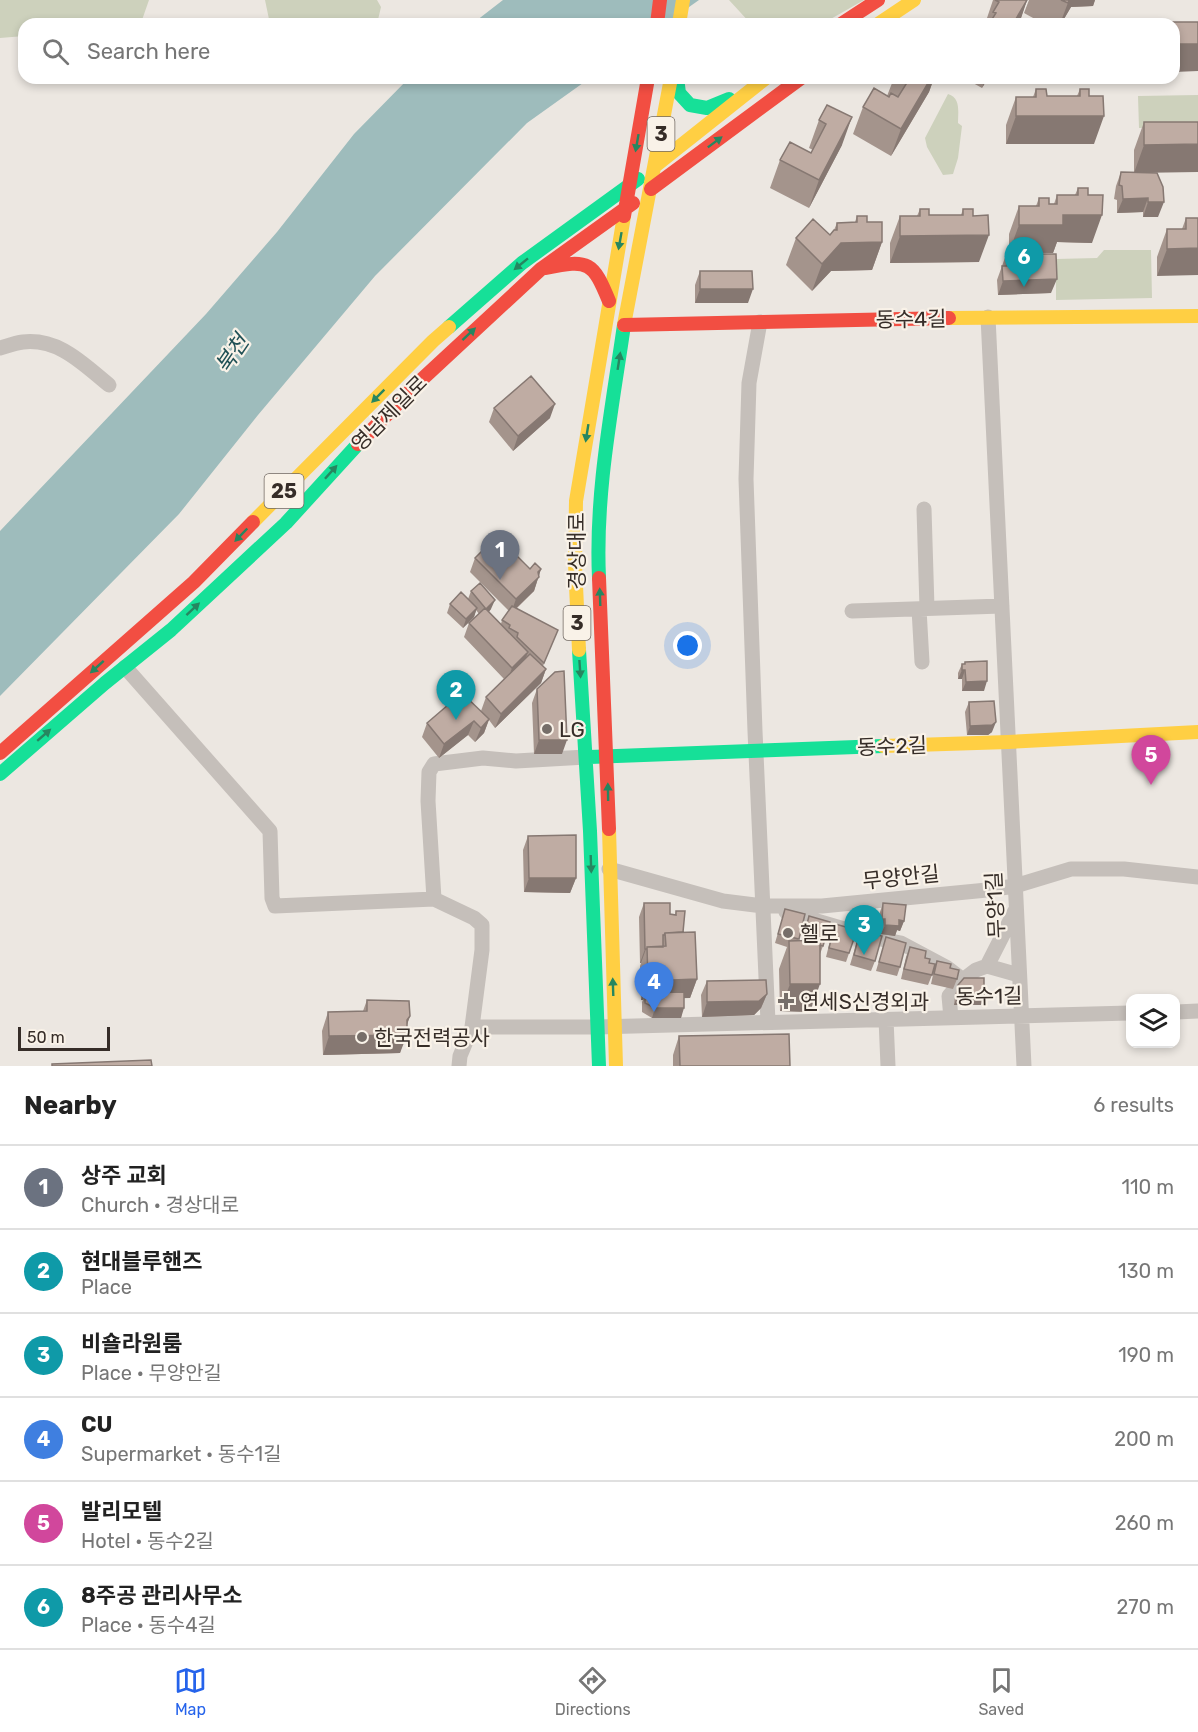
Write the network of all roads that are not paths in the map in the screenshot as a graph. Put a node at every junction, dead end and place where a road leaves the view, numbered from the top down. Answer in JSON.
{"nodes":[{"id":1,"x":660,"y":0,"type":"edge"},
{"id":2,"x":683,"y":0,"type":"edge"},
{"id":3,"x":878,"y":0,"type":"edge"},
{"id":4,"x":914,"y":0,"type":"edge"},
{"id":5,"x":658,"y":18,"type":"edge"},
{"id":6,"x":680,"y":18,"type":"edge"},
{"id":7,"x":850,"y":18,"type":"edge"},
{"id":8,"x":887,"y":18,"type":"edge"},
{"id":9,"x":647,"y":84,"type":"edge"},
{"id":10,"x":670,"y":84,"type":"edge"},
{"id":11,"x":678,"y":84,"type":"edge"},
{"id":12,"x":758,"y":84,"type":"edge"},
{"id":13,"x":793,"y":84,"type":"edge"},
{"id":14,"x":752,"y":89,"type":"junction"},
{"id":15,"x":692,"y":159,"type":"junction"},
{"id":16,"x":655,"y":166,"type":"junction"},
{"id":17,"x":631,"y":184,"type":"junction"},
{"id":18,"x":651,"y":189,"type":"junction"},
{"id":19,"x":626,"y":208,"type":"junction"},
{"id":20,"x":642,"y":236,"type":"junction"},
{"id":21,"x":541,"y":269,"type":"junction"},
{"id":22,"x":609,"y":301,"type":"junction"},
{"id":23,"x":1198,"y":316,"type":"edge"},
{"id":24,"x":988,"y":317,"type":"junction"},
{"id":25,"x":760,"y":322,"type":"junction"},
{"id":26,"x":624,"y":325,"type":"junction"},
{"id":27,"x":0,"y":348,"type":"edge"},
{"id":28,"x":109,"y":385,"type":"dead end"},
{"id":29,"x":924,"y":509,"type":"dead end"},
{"id":30,"x":1002,"y":606,"type":"junction"},
{"id":31,"x":923,"y":608,"type":"junction"},
{"id":32,"x":852,"y":611,"type":"dead end"},
{"id":33,"x":922,"y":662,"type":"dead end"},
{"id":34,"x":125,"y":667,"type":"junction"},
{"id":35,"x":1198,"y":732,"type":"edge"},
{"id":36,"x":1008,"y":742,"type":"junction"},
{"id":37,"x":756,"y":750,"type":"junction"},
{"id":38,"x":0,"y":753,"type":"edge"},
{"id":39,"x":586,"y":757,"type":"junction"},
{"id":40,"x":607,"y":757,"type":"junction"},
{"id":41,"x":0,"y":774,"type":"edge"},
{"id":42,"x":609,"y":869,"type":"junction"},
{"id":43,"x":1198,"y":877,"type":"edge"},
{"id":44,"x":1015,"y":886,"type":"junction"},
{"id":45,"x":434,"y":899,"type":"junction"},
{"id":46,"x":763,"y":906,"type":"junction"},
{"id":47,"x":1016,"y":909,"type":"junction"},
{"id":48,"x":987,"y":966,"type":"junction"},
{"id":49,"x":1019,"y":975,"type":"junction"},
{"id":50,"x":963,"y":980,"type":"junction"},
{"id":51,"x":1198,"y":1011,"type":"edge"},
{"id":52,"x":1180,"y":1012,"type":"edge"},
{"id":53,"x":1126,"y":1013,"type":"edge"},
{"id":54,"x":1021,"y":1016,"type":"junction"},
{"id":55,"x":951,"y":1018,"type":"junction"},
{"id":56,"x":886,"y":1019,"type":"junction"},
{"id":57,"x":768,"y":1022,"type":"junction"},
{"id":58,"x":614,"y":1026,"type":"junction"},
{"id":59,"x":472,"y":1027,"type":"junction"},
{"id":60,"x":597,"y":1027,"type":"junction"},
{"id":61,"x":459,"y":1066,"type":"edge"},
{"id":62,"x":599,"y":1066,"type":"edge"},
{"id":63,"x":616,"y":1066,"type":"edge"},
{"id":64,"x":888,"y":1066,"type":"edge"},
{"id":65,"x":1024,"y":1066,"type":"edge"}],
"edges":[{"from":1,"to":5,"type":"main road"},
{"from":2,"to":6,"type":"main road"},
{"from":3,"to":7,"type":"main road"},
{"from":4,"to":8,"type":"main road"},
{"from":9,"to":17,"type":"main road","name":"경상대로","number":"3","one_way":true},
{"from":10,"to":16,"type":"main road","name":"경상대로","number":"3"},
{"from":11,"to":14,"type":"main road"},
{"from":12,"to":14,"type":"main road","name":"영남제일로"},
{"from":15,"to":13,"type":"main road","name":"영남제일로","one_way":true},
{"from":14,"to":16,"type":"main road","name":"영남제일로"},
{"from":15,"to":18,"type":"main road","name":"영남제일로"},
{"from":15,"to":20,"type":"main road"},
{"from":16,"to":17,"type":"main road","name":"영남제일로"},
{"from":16,"to":18,"type":"main road","name":"경상대로","number":"3"},
{"from":17,"to":19,"type":"main road","name":"경상대로","number":"3"},
{"from":17,"to":38,"type":"main road","name":"영남제일로","number":"25","one_way":true},
{"from":18,"to":19,"type":"main road","name":"영남제일로"},
{"from":18,"to":20,"type":"main road","name":"경상대로","number":"3"},
{"from":19,"to":21,"type":"main road","name":"영남제일로"},
{"from":19,"to":22,"type":"main road","name":"경상대로","number":"3","one_way":true},
{"from":20,"to":26,"type":"main road","name":"경상대로","number":"3"},
{"from":21,"to":22,"type":"main road"},
{"from":34,"to":21,"type":"main road","name":"영남제일로","one_way":true},
{"from":22,"to":39,"type":"main road","name":"경상대로","number":"3","one_way":true},
{"from":23,"to":24,"type":"main road","name":"동수4길"},
{"from":24,"to":25,"type":"main road","name":"동수4길"},
{"from":24,"to":30,"type":"street","name":"무양1길"},
{"from":25,"to":26,"type":"main road","name":"동수4길"},
{"from":25,"to":37,"type":"street"},
{"from":40,"to":26,"type":"main road","name":"경상대로","number":"3","one_way":true},
{"from":27,"to":28,"type":"street"},
{"from":29,"to":31,"type":"street"},
{"from":30,"to":31,"type":"street"},
{"from":30,"to":36,"type":"street","name":"무양1길"},
{"from":31,"to":32,"type":"street"},
{"from":31,"to":33,"type":"street"},
{"from":41,"to":34,"type":"main road","name":"영남제일로","one_way":true},
{"from":34,"to":45,"type":"street"},
{"from":35,"to":36,"type":"main road","name":"동수2길"},
{"from":36,"to":37,"type":"main road","name":"동수2길"},
{"from":36,"to":44,"type":"street","name":"무양1길"},
{"from":37,"to":40,"type":"main road","name":"동수2길"},
{"from":37,"to":46,"type":"street"},
{"from":39,"to":40,"type":"main road","name":"동수2길"},
{"from":39,"to":45,"type":"street"},
{"from":39,"to":60,"type":"main road","name":"경상대로","number":"3","one_way":true},
{"from":42,"to":40,"type":"main road","name":"경상대로","number":"3","one_way":true},
{"from":42,"to":46,"type":"street","name":"무양안길"},
{"from":58,"to":42,"type":"main road","name":"경상대로","number":"3","one_way":true},
{"from":43,"to":44,"type":"street","name":"무양안길"},
{"from":44,"to":46,"type":"street","name":"무양안길"},
{"from":44,"to":47,"type":"street","name":"무양1길"},
{"from":45,"to":59,"type":"street"},
{"from":46,"to":50,"type":"street"},
{"from":46,"to":57,"type":"street"},
{"from":47,"to":48,"type":"street"},
{"from":47,"to":49,"type":"street","name":"무양1길"},
{"from":48,"to":49,"type":"street"},
{"from":48,"to":50,"type":"street"},
{"from":49,"to":54,"type":"street","name":"무양1길"},
{"from":50,"to":55,"type":"street"},
{"from":51,"to":52,"type":"street"},
{"from":53,"to":54,"type":"street","name":"동수1길"},
{"from":54,"to":55,"type":"street","name":"동수1길"},
{"from":54,"to":65,"type":"street","name":"무양1길"},
{"from":55,"to":56,"type":"street","name":"동수1길"},
{"from":56,"to":57,"type":"street","name":"동수1길"},
{"from":56,"to":64,"type":"street"},
{"from":57,"to":58,"type":"street","name":"동수1길"},
{"from":58,"to":60,"type":"street","name":"동수1길"},
{"from":58,"to":63,"type":"main road","name":"경상대로","number":"3"},
{"from":59,"to":60,"type":"street","name":"동수1길"},
{"from":59,"to":61,"type":"street"},
{"from":60,"to":62,"type":"main road","name":"경상대로","number":"3"}]}
